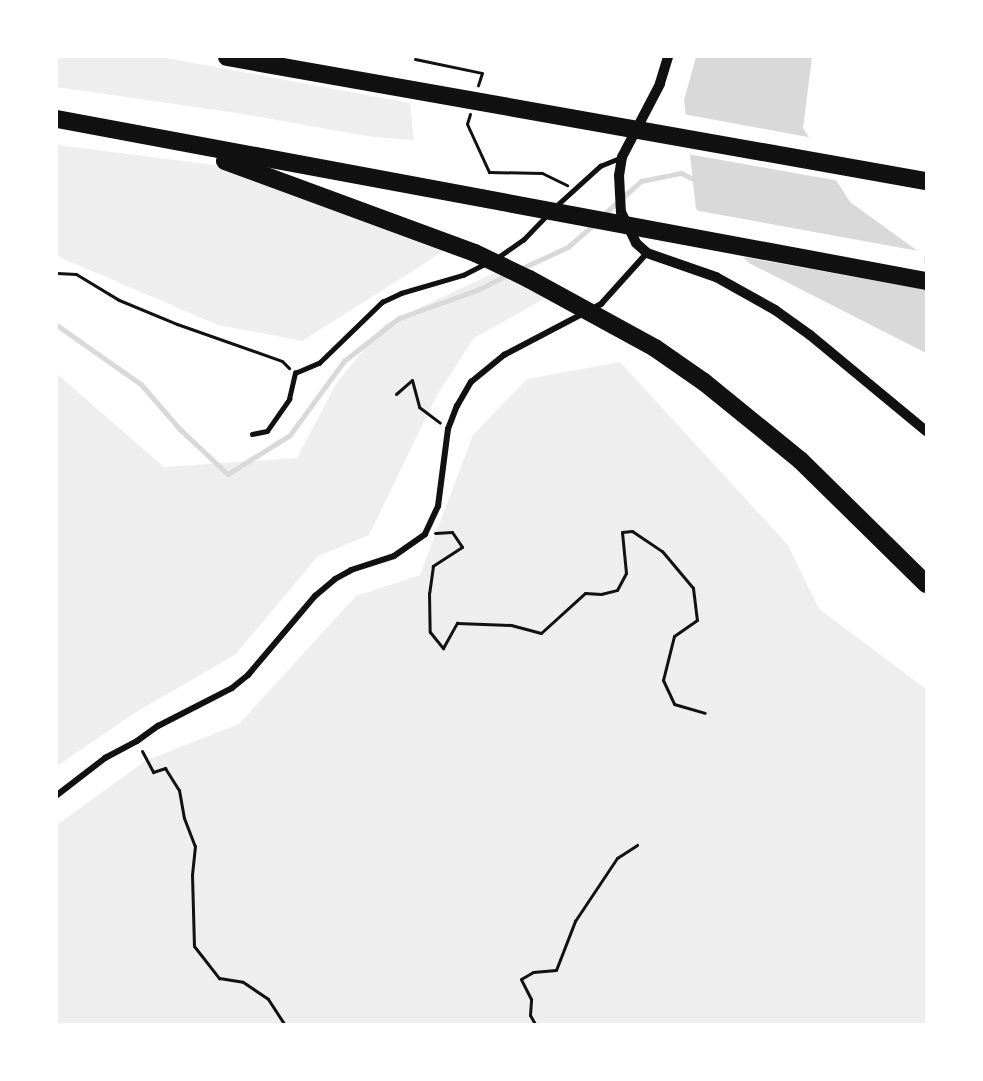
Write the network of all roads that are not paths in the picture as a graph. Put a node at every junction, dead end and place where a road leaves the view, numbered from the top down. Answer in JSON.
{"nodes":[{"id":1,"x":227,"y":57,"type":"edge"},
{"id":2,"x":668,"y":57,"type":"edge"},
{"id":3,"x":57,"y":119,"type":"edge"},
{"id":4,"x":178,"y":143,"type":"junction"},
{"id":5,"x":622,"y":157,"type":"junction"},
{"id":6,"x":926,"y":181,"type":"edge"},
{"id":7,"x":647,"y":253,"type":"junction"},
{"id":8,"x":926,"y":280,"type":"edge"},
{"id":9,"x":926,"y":431,"type":"edge"},
{"id":10,"x":252,"y":434,"type":"dead end"},
{"id":11,"x":926,"y":584,"type":"edge"},
{"id":12,"x":57,"y":795,"type":"edge"}],
"edges":[{"from":1,"to":6,"type":"highway"},
{"from":2,"to":5,"type":"street"},
{"from":3,"to":4,"type":"highway"},
{"from":4,"to":8,"type":"highway"},
{"from":4,"to":11,"type":"highway"},
{"from":5,"to":7,"type":"street"},
{"from":5,"to":10,"type":"lane"},
{"from":7,"to":9,"type":"street"},
{"from":7,"to":12,"type":"street"}]}
